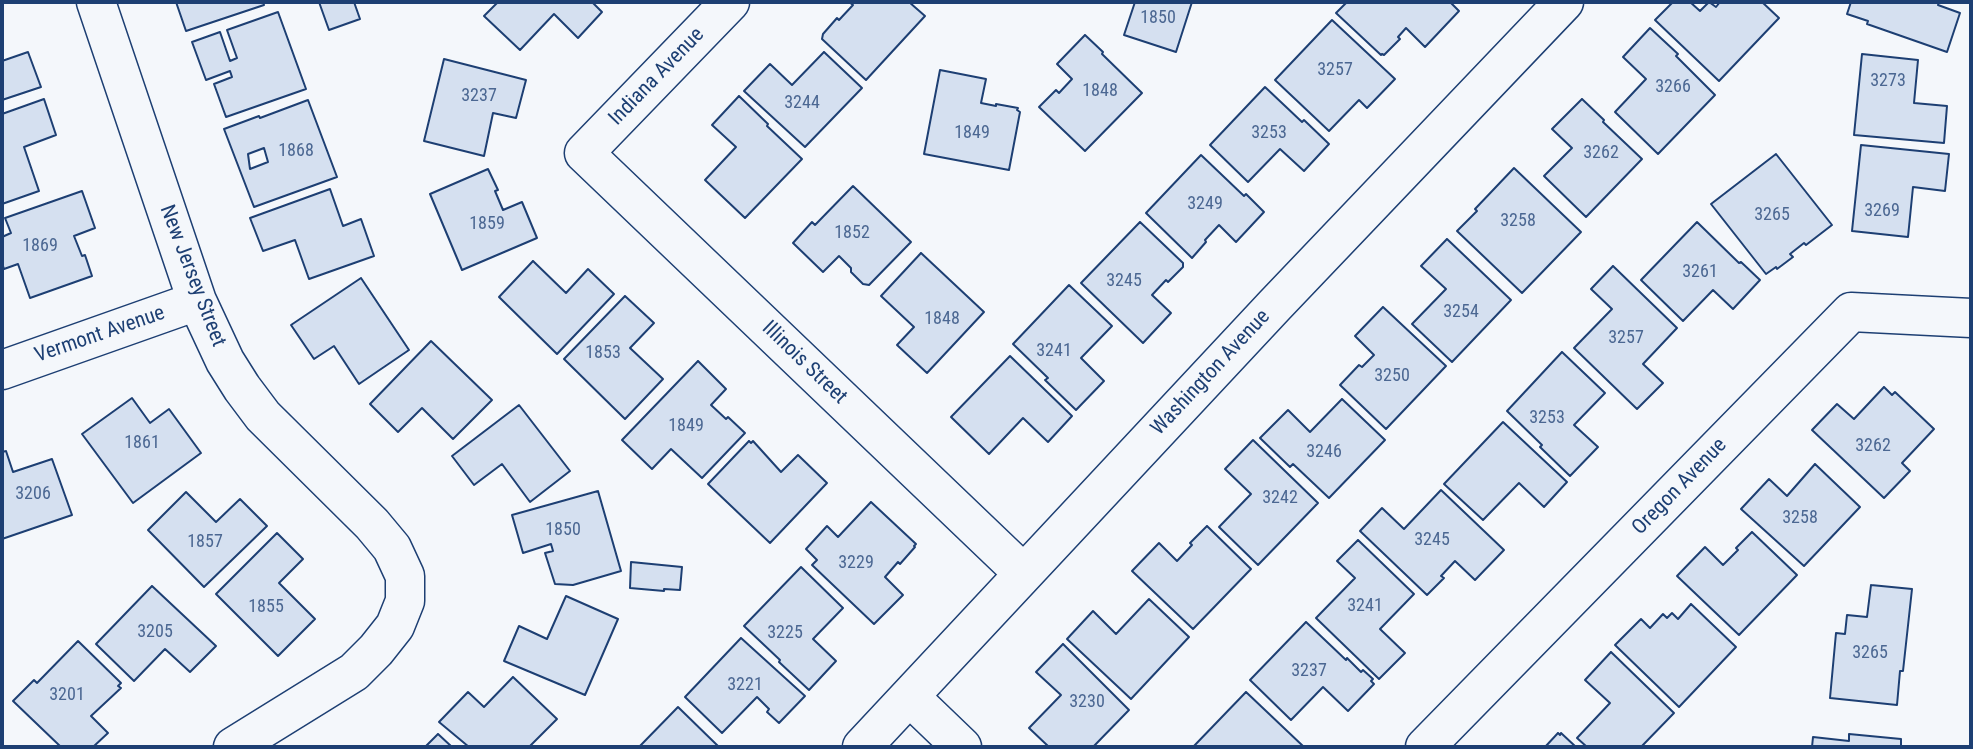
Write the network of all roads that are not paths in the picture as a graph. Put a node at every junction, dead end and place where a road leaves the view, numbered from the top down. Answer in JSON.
{"nodes":[{"id":1,"x":96,"y":2,"type":"edge"},
{"id":2,"x":730,"y":2,"type":"edge"},
{"id":3,"x":1564,"y":2,"type":"edge"},
{"id":4,"x":584,"y":153,"type":"joint"},
{"id":5,"x":197,"y":300,"type":"junction"},
{"id":6,"x":1971,"y":318,"type":"edge"},
{"id":7,"x":2,"y":370,"type":"edge"},
{"id":8,"x":1023,"y":573,"type":"junction"},
{"id":9,"x":910,"y":697,"type":"junction"},
{"id":10,"x":233,"y":747,"type":"edge"},
{"id":11,"x":862,"y":747,"type":"edge"},
{"id":12,"x":962,"y":747,"type":"edge"},
{"id":13,"x":1425,"y":747,"type":"edge"}],
"edges":[{"from":1,"to":5,"type":"street","name":"New Jersey Street"},
{"from":2,"to":4,"type":"street","name":"Indiana Avenue"},
{"from":3,"to":8,"type":"street","name":"Washington Avenue"},
{"from":4,"to":8,"type":"street","name":"Illinois Street"},
{"from":5,"to":7,"type":"street","name":"Vermont Avenue"},
{"from":5,"to":10,"type":"street","name":"New Jersey Street"},
{"from":6,"to":13,"type":"street","name":"Oregon Avenue"},
{"from":8,"to":9,"type":"street","name":"Washington Avenue"},
{"from":9,"to":11,"type":"street","name":"Washington Avenue"},
{"from":9,"to":12,"type":"street"}]}
